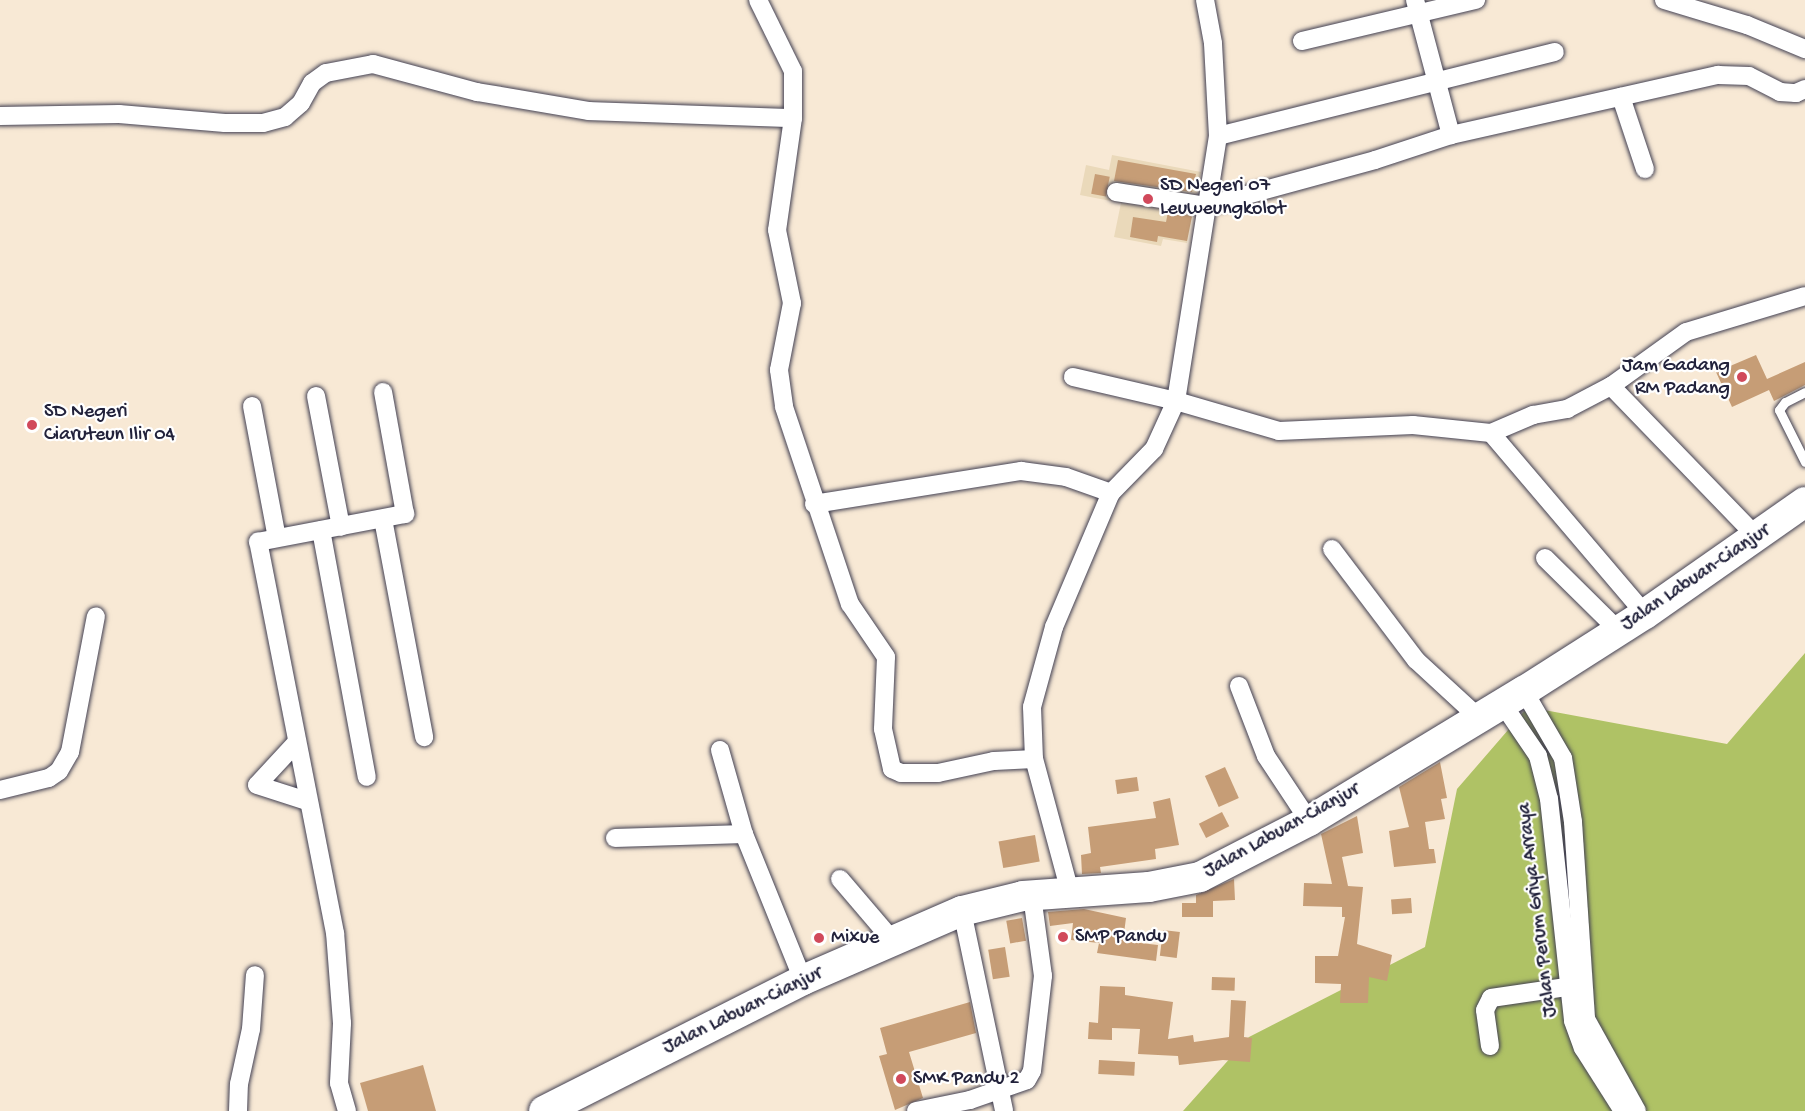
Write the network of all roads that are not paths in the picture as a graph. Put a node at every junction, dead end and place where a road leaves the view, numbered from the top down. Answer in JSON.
{"nodes":[{"id":1,"x":758,"y":0,"type":"edge"},
{"id":2,"x":1205,"y":0,"type":"edge"},
{"id":3,"x":1476,"y":0,"type":"edge"},
{"id":4,"x":1664,"y":0,"type":"edge"},
{"id":5,"x":1417,"y":7,"type":"edge"},
{"id":6,"x":1302,"y":41,"type":"dead end"},
{"id":7,"x":1805,"y":49,"type":"edge"},
{"id":8,"x":1556,"y":52,"type":"dead end"},
{"id":9,"x":1437,"y":82,"type":"junction"},
{"id":10,"x":1805,"y":89,"type":"edge"},
{"id":11,"x":1621,"y":97,"type":"junction"},
{"id":12,"x":0,"y":116,"type":"edge"},
{"id":13,"x":794,"y":118,"type":"junction"},
{"id":14,"x":1451,"y":135,"type":"junction"},
{"id":15,"x":1218,"y":136,"type":"junction"},
{"id":16,"x":1645,"y":169,"type":"dead end"},
{"id":17,"x":1116,"y":192,"type":"dead end"},
{"id":18,"x":1206,"y":206,"type":"junction"},
{"id":19,"x":1805,"y":296,"type":"edge"},
{"id":20,"x":1073,"y":377,"type":"dead end"},
{"id":21,"x":1611,"y":386,"type":"junction"},
{"id":22,"x":383,"y":392,"type":"dead end"},
{"id":23,"x":1805,"y":392,"type":"edge"},
{"id":24,"x":316,"y":396,"type":"dead end"},
{"id":25,"x":1176,"y":401,"type":"junction"},
{"id":26,"x":252,"y":406,"type":"dead end"},
{"id":27,"x":1491,"y":433,"type":"junction"},
{"id":28,"x":1805,"y":462,"type":"edge"},
{"id":29,"x":1111,"y":493,"type":"junction"},
{"id":30,"x":1805,"y":502,"type":"edge"},
{"id":31,"x":814,"y":504,"type":"junction"},
{"id":32,"x":383,"y":519,"type":"junction"},
{"id":33,"x":341,"y":527,"type":"junction"},
{"id":34,"x":321,"y":530,"type":"junction"},
{"id":35,"x":1757,"y":537,"type":"junction"},
{"id":36,"x":277,"y":538,"type":"junction"},
{"id":37,"x":1332,"y":549,"type":"dead end"},
{"id":38,"x":1545,"y":558,"type":"dead end"},
{"id":39,"x":1645,"y":614,"type":"junction"},
{"id":40,"x":96,"y":616,"type":"dead end"},
{"id":41,"x":1618,"y":630,"type":"junction"},
{"id":42,"x":1239,"y":686,"type":"dead end"},
{"id":43,"x":1501,"y":704,"type":"junction"},
{"id":44,"x":424,"y":737,"type":"dead end"},
{"id":45,"x":296,"y":742,"type":"junction"},
{"id":46,"x":720,"y":750,"type":"dead end"},
{"id":47,"x":1034,"y":759,"type":"junction"},
{"id":48,"x":367,"y":777,"type":"dead end"},
{"id":49,"x":0,"y":790,"type":"edge"},
{"id":50,"x":307,"y":801,"type":"junction"},
{"id":51,"x":1309,"y":821,"type":"junction"},
{"id":52,"x":744,"y":834,"type":"junction"},
{"id":53,"x":615,"y":838,"type":"dead end"},
{"id":54,"x":840,"y":879,"type":"dead end"},
{"id":55,"x":1070,"y":891,"type":"junction"},
{"id":56,"x":1032,"y":896,"type":"junction"},
{"id":57,"x":962,"y":911,"type":"junction"},
{"id":58,"x":893,"y":941,"type":"junction"},
{"id":59,"x":255,"y":975,"type":"dead end"},
{"id":60,"x":803,"y":980,"type":"junction"},
{"id":61,"x":1575,"y":985,"type":"junction"},
{"id":62,"x":1490,"y":1046,"type":"dead end"},
{"id":63,"x":998,"y":1090,"type":"junction"},
{"id":64,"x":238,"y":1111,"type":"edge"},
{"id":65,"x":347,"y":1111,"type":"edge"},
{"id":66,"x":544,"y":1111,"type":"edge"},
{"id":67,"x":916,"y":1111,"type":"edge"},
{"id":68,"x":1004,"y":1111,"type":"edge"},
{"id":69,"x":1623,"y":1111,"type":"edge"},
{"id":70,"x":1637,"y":1111,"type":"edge"}],
"edges":[{"from":1,"to":13,"type":"street"},
{"from":2,"to":15,"type":"street"},
{"from":3,"to":5,"type":"street"},
{"from":4,"to":7,"type":"street"},
{"from":5,"to":6,"type":"street"},
{"from":5,"to":9,"type":"street"},
{"from":8,"to":9,"type":"street"},
{"from":9,"to":14,"type":"street"},
{"from":9,"to":15,"type":"street"},
{"from":10,"to":11,"type":"street"},
{"from":11,"to":14,"type":"street"},
{"from":11,"to":16,"type":"street"},
{"from":12,"to":13,"type":"street"},
{"from":13,"to":31,"type":"street"},
{"from":14,"to":18,"type":"street"},
{"from":15,"to":18,"type":"street"},
{"from":17,"to":18,"type":"street"},
{"from":18,"to":25,"type":"street"},
{"from":19,"to":21,"type":"street"},
{"from":20,"to":25,"type":"street"},
{"from":21,"to":27,"type":"street"},
{"from":21,"to":35,"type":"street"},
{"from":22,"to":32,"type":"street"},
{"from":23,"to":28,"type":"lane"},
{"from":24,"to":33,"type":"street"},
{"from":25,"to":27,"type":"street"},
{"from":25,"to":29,"type":"street"},
{"from":26,"to":36,"type":"street"},
{"from":27,"to":39,"type":"street"},
{"from":29,"to":31,"type":"street"},
{"from":29,"to":47,"type":"street"},
{"from":30,"to":35,"type":"highway","name":"Jalan Labuan-Cianjur"},
{"from":31,"to":47,"type":"street"},
{"from":32,"to":33,"type":"street"},
{"from":32,"to":44,"type":"street"},
{"from":33,"to":34,"type":"street"},
{"from":34,"to":36,"type":"street"},
{"from":34,"to":48,"type":"street"},
{"from":35,"to":39,"type":"highway","name":"Jalan Labuan-Cianjur"},
{"from":36,"to":45,"type":"street"},
{"from":37,"to":43,"type":"street"},
{"from":38,"to":41,"type":"street"},
{"from":39,"to":41,"type":"highway","name":"Jalan Labuan-Cianjur"},
{"from":40,"to":49,"type":"street"},
{"from":41,"to":43,"type":"highway","name":"Jalan Labuan-Cianjur"},
{"from":42,"to":51,"type":"street"},
{"from":43,"to":51,"type":"highway","name":"Jalan Labuan-Cianjur"},
{"from":43,"to":61,"type":"street","name":"Jalan Perum Griya Arraya"},
{"from":43,"to":61,"type":"street"},
{"from":45,"to":50,"type":"street"},
{"from":45,"to":50,"type":"street"},
{"from":46,"to":52,"type":"street"},
{"from":47,"to":55,"type":"street"},
{"from":50,"to":65,"type":"street"},
{"from":51,"to":55,"type":"highway","name":"Jalan Labuan-Cianjur"},
{"from":52,"to":53,"type":"street"},
{"from":52,"to":60,"type":"street"},
{"from":54,"to":58,"type":"street"},
{"from":55,"to":56,"type":"highway","name":"Jalan Labuan-Cianjur"},
{"from":56,"to":57,"type":"highway","name":"Jalan Labuan-Cianjur"},
{"from":56,"to":63,"type":"street"},
{"from":57,"to":58,"type":"highway","name":"Jalan Labuan-Cianjur"},
{"from":57,"to":63,"type":"street"},
{"from":58,"to":60,"type":"highway","name":"Jalan Labuan-Cianjur"},
{"from":59,"to":64,"type":"street"},
{"from":60,"to":66,"type":"highway","name":"Jalan Labuan-Cianjur"},
{"from":61,"to":62,"type":"street"},
{"from":61,"to":69,"type":"street","name":"Jalan Perum Griya Arraya"},
{"from":61,"to":70,"type":"street"},
{"from":63,"to":67,"type":"street"},
{"from":63,"to":68,"type":"street"}]}
